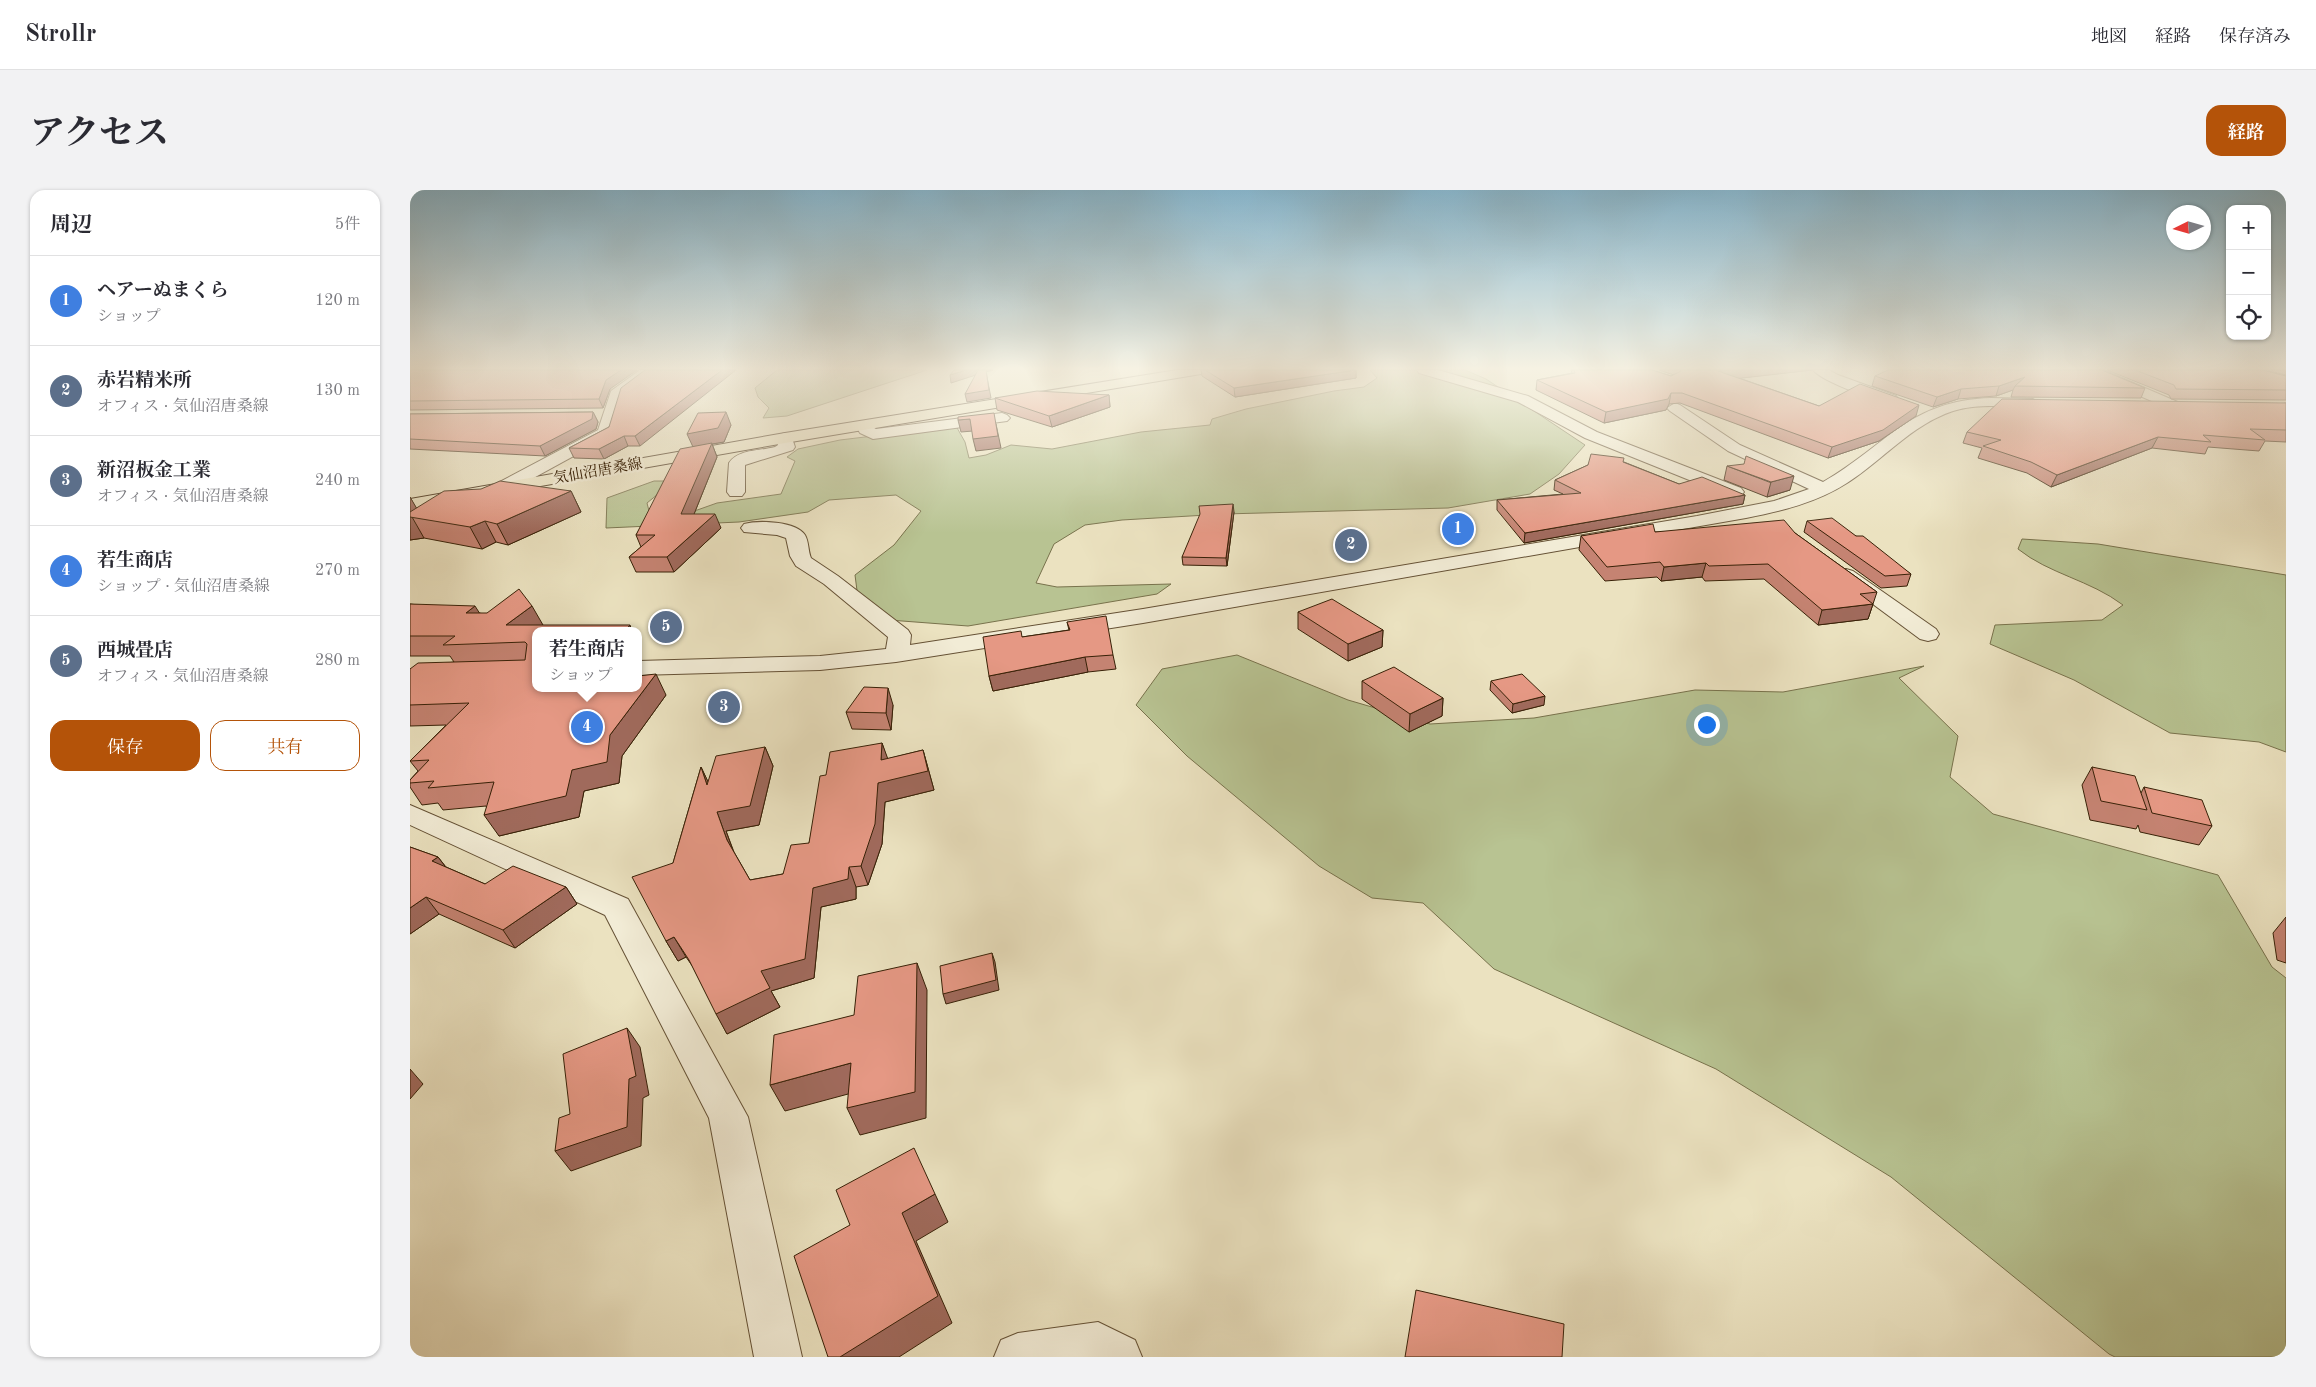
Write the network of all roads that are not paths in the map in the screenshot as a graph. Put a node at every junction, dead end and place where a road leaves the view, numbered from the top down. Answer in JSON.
{"nodes":[{"id":1,"x":606,"y":424,"type":"edge"},
{"id":2,"x":873,"y":424,"type":"edge"},
{"id":3,"x":950,"y":424,"type":"edge"},
{"id":4,"x":1571,"y":424,"type":"edge"},
{"id":5,"x":1699,"y":424,"type":"edge"},
{"id":6,"x":1901,"y":424,"type":"edge"},
{"id":7,"x":864,"y":426,"type":"junction"},
{"id":8,"x":785,"y":438,"type":"junction"},
{"id":9,"x":1823,"y":489,"type":"junction"},
{"id":10,"x":496,"y":490,"type":"junction"},
{"id":11,"x":736,"y":492,"type":"dead end"},
{"id":12,"x":466,"y":495,"type":"junction"},
{"id":13,"x":538,"y":499,"type":"edge"},
{"id":14,"x":410,"y":504,"type":"edge"},
{"id":15,"x":1777,"y":514,"type":"junction"},
{"id":16,"x":431,"y":518,"type":"edge"},
{"id":17,"x":751,"y":528,"type":"dead end"},
{"id":18,"x":1832,"y":564,"type":"edge"},
{"id":19,"x":1928,"y":634,"type":"dead end"},
{"id":20,"x":896,"y":655,"type":"junction"},
{"id":21,"x":642,"y":668,"type":"edge"},
{"id":22,"x":410,"y":814,"type":"edge"},
{"id":23,"x":778,"y":1357,"type":"edge"},
{"id":24,"x":1018,"y":1357,"type":"edge"},
{"id":25,"x":1118,"y":1357,"type":"edge"}],
"edges":[{"from":1,"to":10,"type":"street"},
{"from":2,"to":7,"type":"main road","name":"気仙沼唐桑線"},
{"from":3,"to":7,"type":"street"},
{"from":4,"to":15,"type":"street"},
{"from":5,"to":9,"type":"street"},
{"from":6,"to":9,"type":"street"},
{"from":7,"to":8,"type":"main road","name":"気仙沼唐桑線"},
{"from":8,"to":10,"type":"main road","name":"気仙沼唐桑線"},
{"from":8,"to":11,"type":"street"},
{"from":9,"to":15,"type":"street"},
{"from":10,"to":12,"type":"main road","name":"気仙沼唐桑線"},
{"from":10,"to":13,"type":"street"},
{"from":12,"to":14,"type":"main road","name":"気仙沼唐桑線"},
{"from":12,"to":16,"type":"street"},
{"from":15,"to":20,"type":"street"},
{"from":17,"to":20,"type":"street"},
{"from":18,"to":19,"type":"street"},
{"from":20,"to":21,"type":"street"},
{"from":22,"to":23,"type":"street"},
{"from":24,"to":25,"type":"street"}]}
